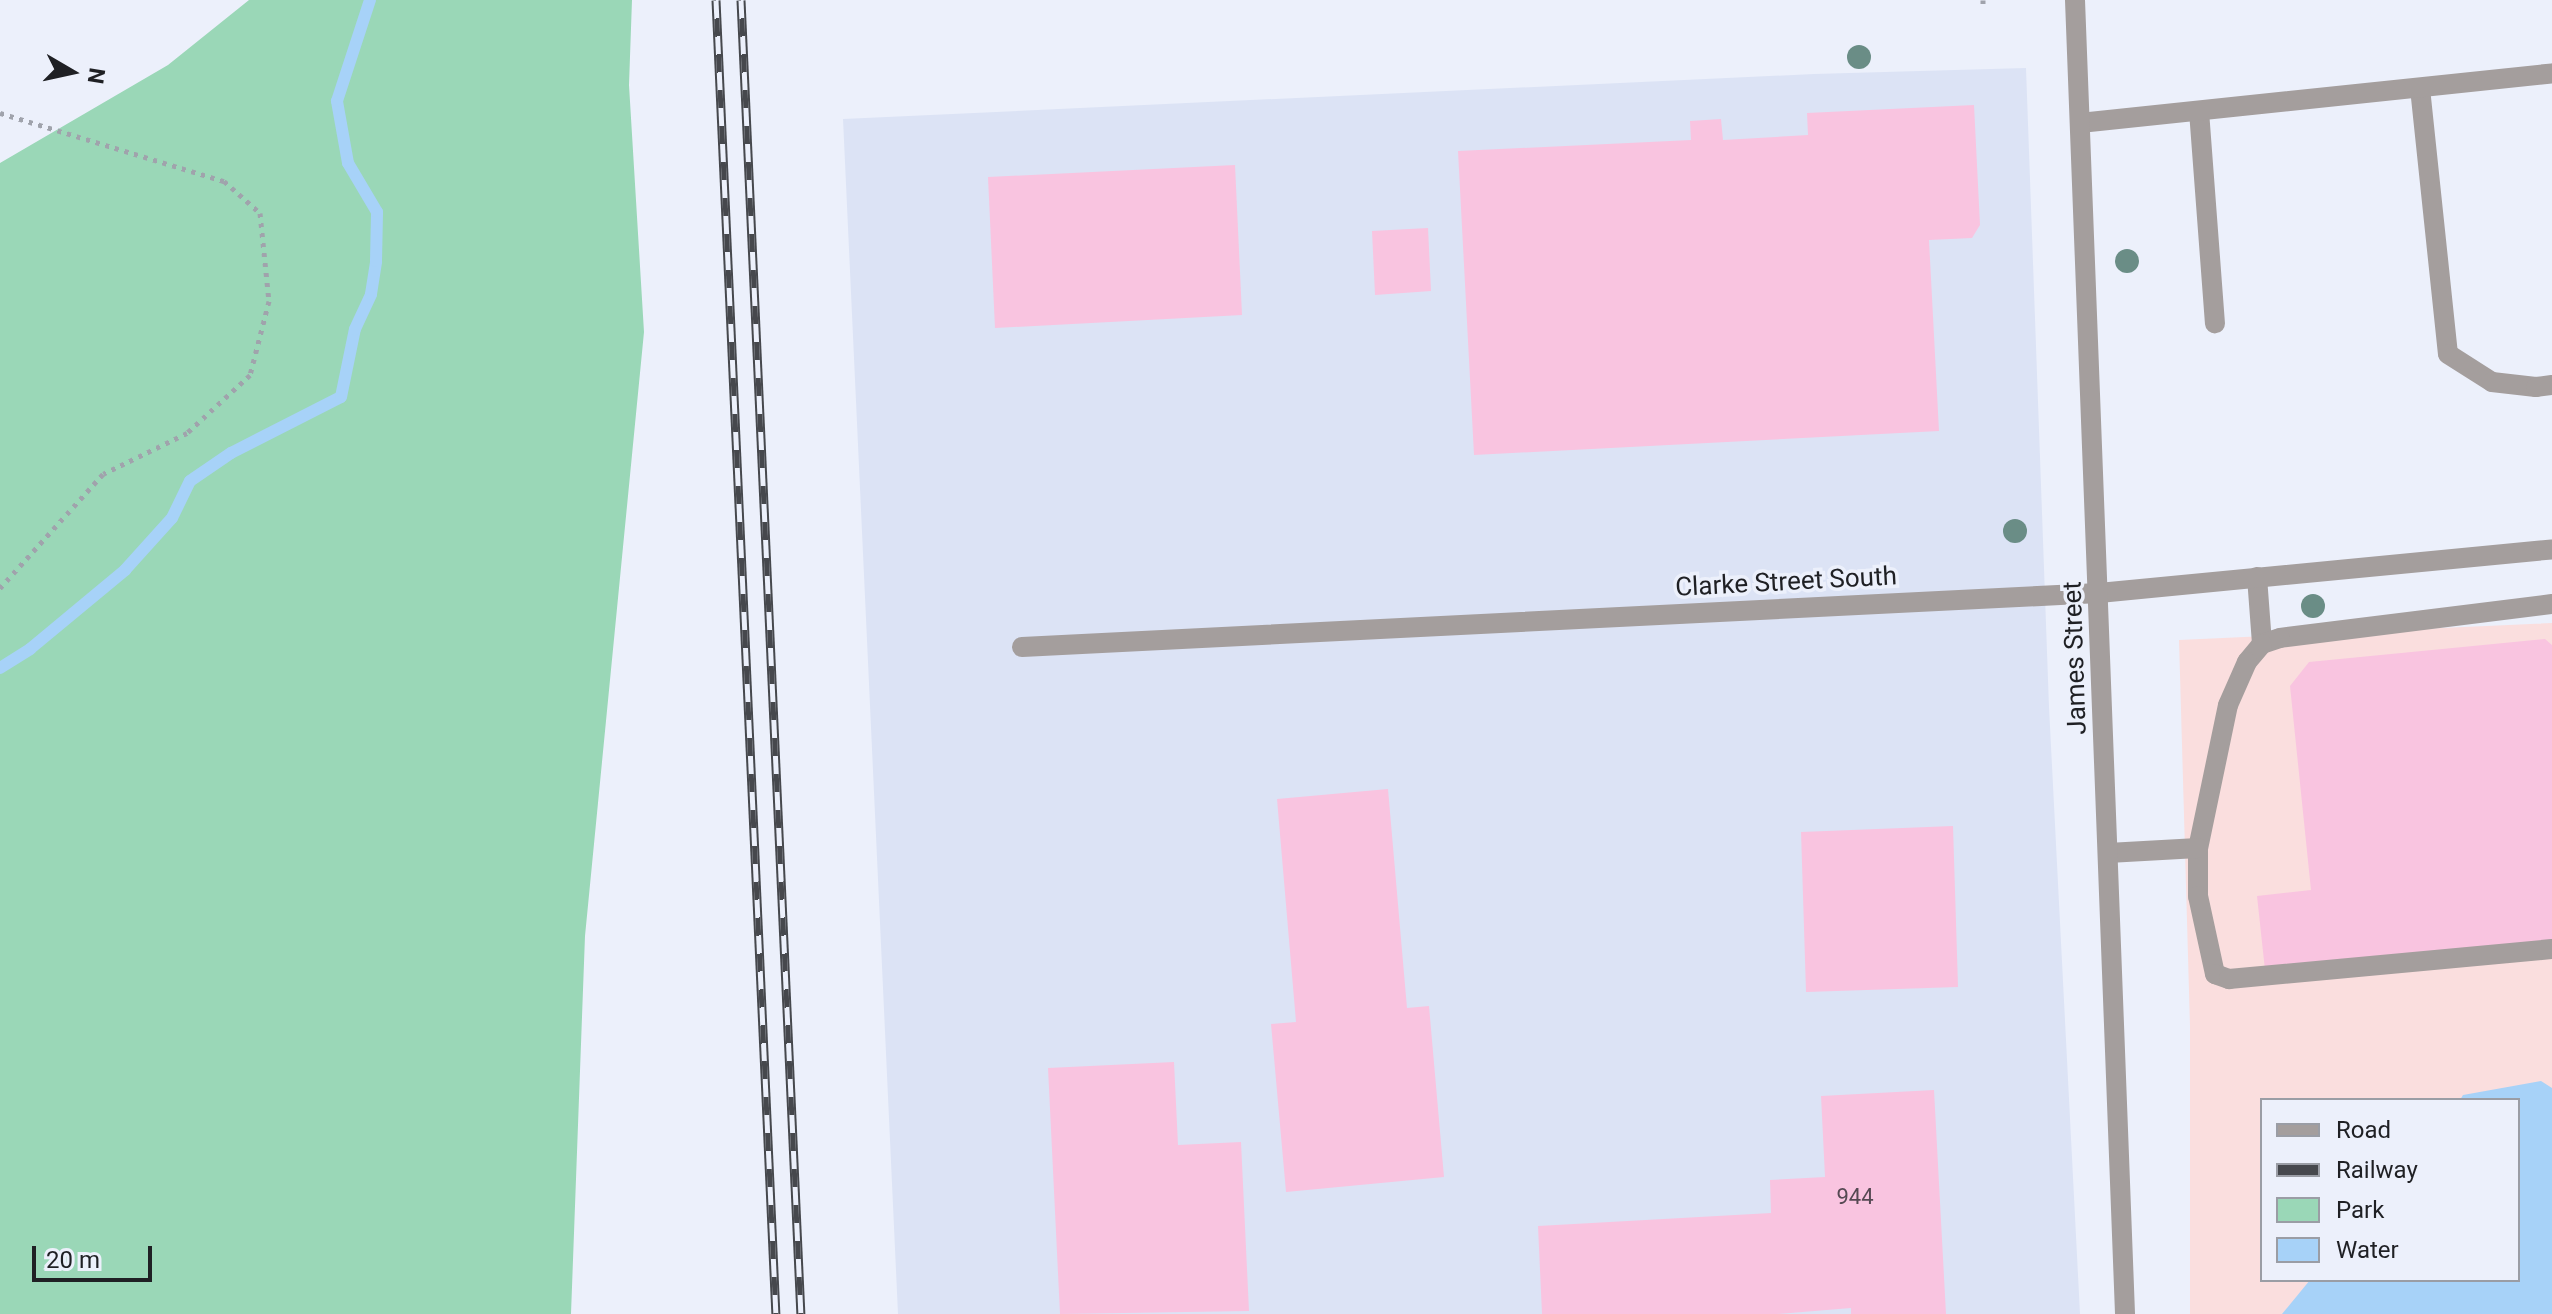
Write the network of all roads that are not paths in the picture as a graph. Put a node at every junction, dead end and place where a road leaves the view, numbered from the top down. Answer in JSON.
{"nodes":[{"id":1,"x":2075,"y":0,"type":"edge"},
{"id":2,"x":2552,"y":73,"type":"edge"},
{"id":3,"x":2420,"y":88,"type":"junction"},
{"id":4,"x":2199,"y":111,"type":"junction"},
{"id":5,"x":2080,"y":123,"type":"junction"},
{"id":6,"x":2215,"y":323,"type":"dead end"},
{"id":7,"x":2552,"y":385,"type":"edge"},
{"id":8,"x":2552,"y":549,"type":"edge"},
{"id":9,"x":2257,"y":577,"type":"junction"},
{"id":10,"x":2099,"y":593,"type":"junction"},
{"id":11,"x":2552,"y":604,"type":"edge"},
{"id":12,"x":2262,"y":644,"type":"junction"},
{"id":13,"x":1022,"y":647,"type":"dead end"},
{"id":14,"x":2198,"y":848,"type":"junction"},
{"id":15,"x":2108,"y":853,"type":"junction"},
{"id":16,"x":2552,"y":949,"type":"edge"},
{"id":17,"x":2125,"y":1314,"type":"edge"}],
"edges":[{"from":1,"to":5,"type":"street","name":"James Street"},
{"from":2,"to":3,"type":"street"},
{"from":3,"to":4,"type":"street"},
{"from":3,"to":7,"type":"street"},
{"from":4,"to":5,"type":"street"},
{"from":4,"to":6,"type":"street"},
{"from":5,"to":10,"type":"street","name":"James Street"},
{"from":8,"to":9,"type":"street","name":"Clarke Street South"},
{"from":9,"to":10,"type":"street","name":"Clarke Street South"},
{"from":9,"to":12,"type":"street"},
{"from":10,"to":13,"type":"street","name":"Clarke Street South"},
{"from":10,"to":15,"type":"street","name":"James Street"},
{"from":11,"to":12,"type":"street"},
{"from":12,"to":14,"type":"street"},
{"from":14,"to":15,"type":"street"},
{"from":14,"to":16,"type":"street"},
{"from":15,"to":17,"type":"street","name":"James Street"}]}
